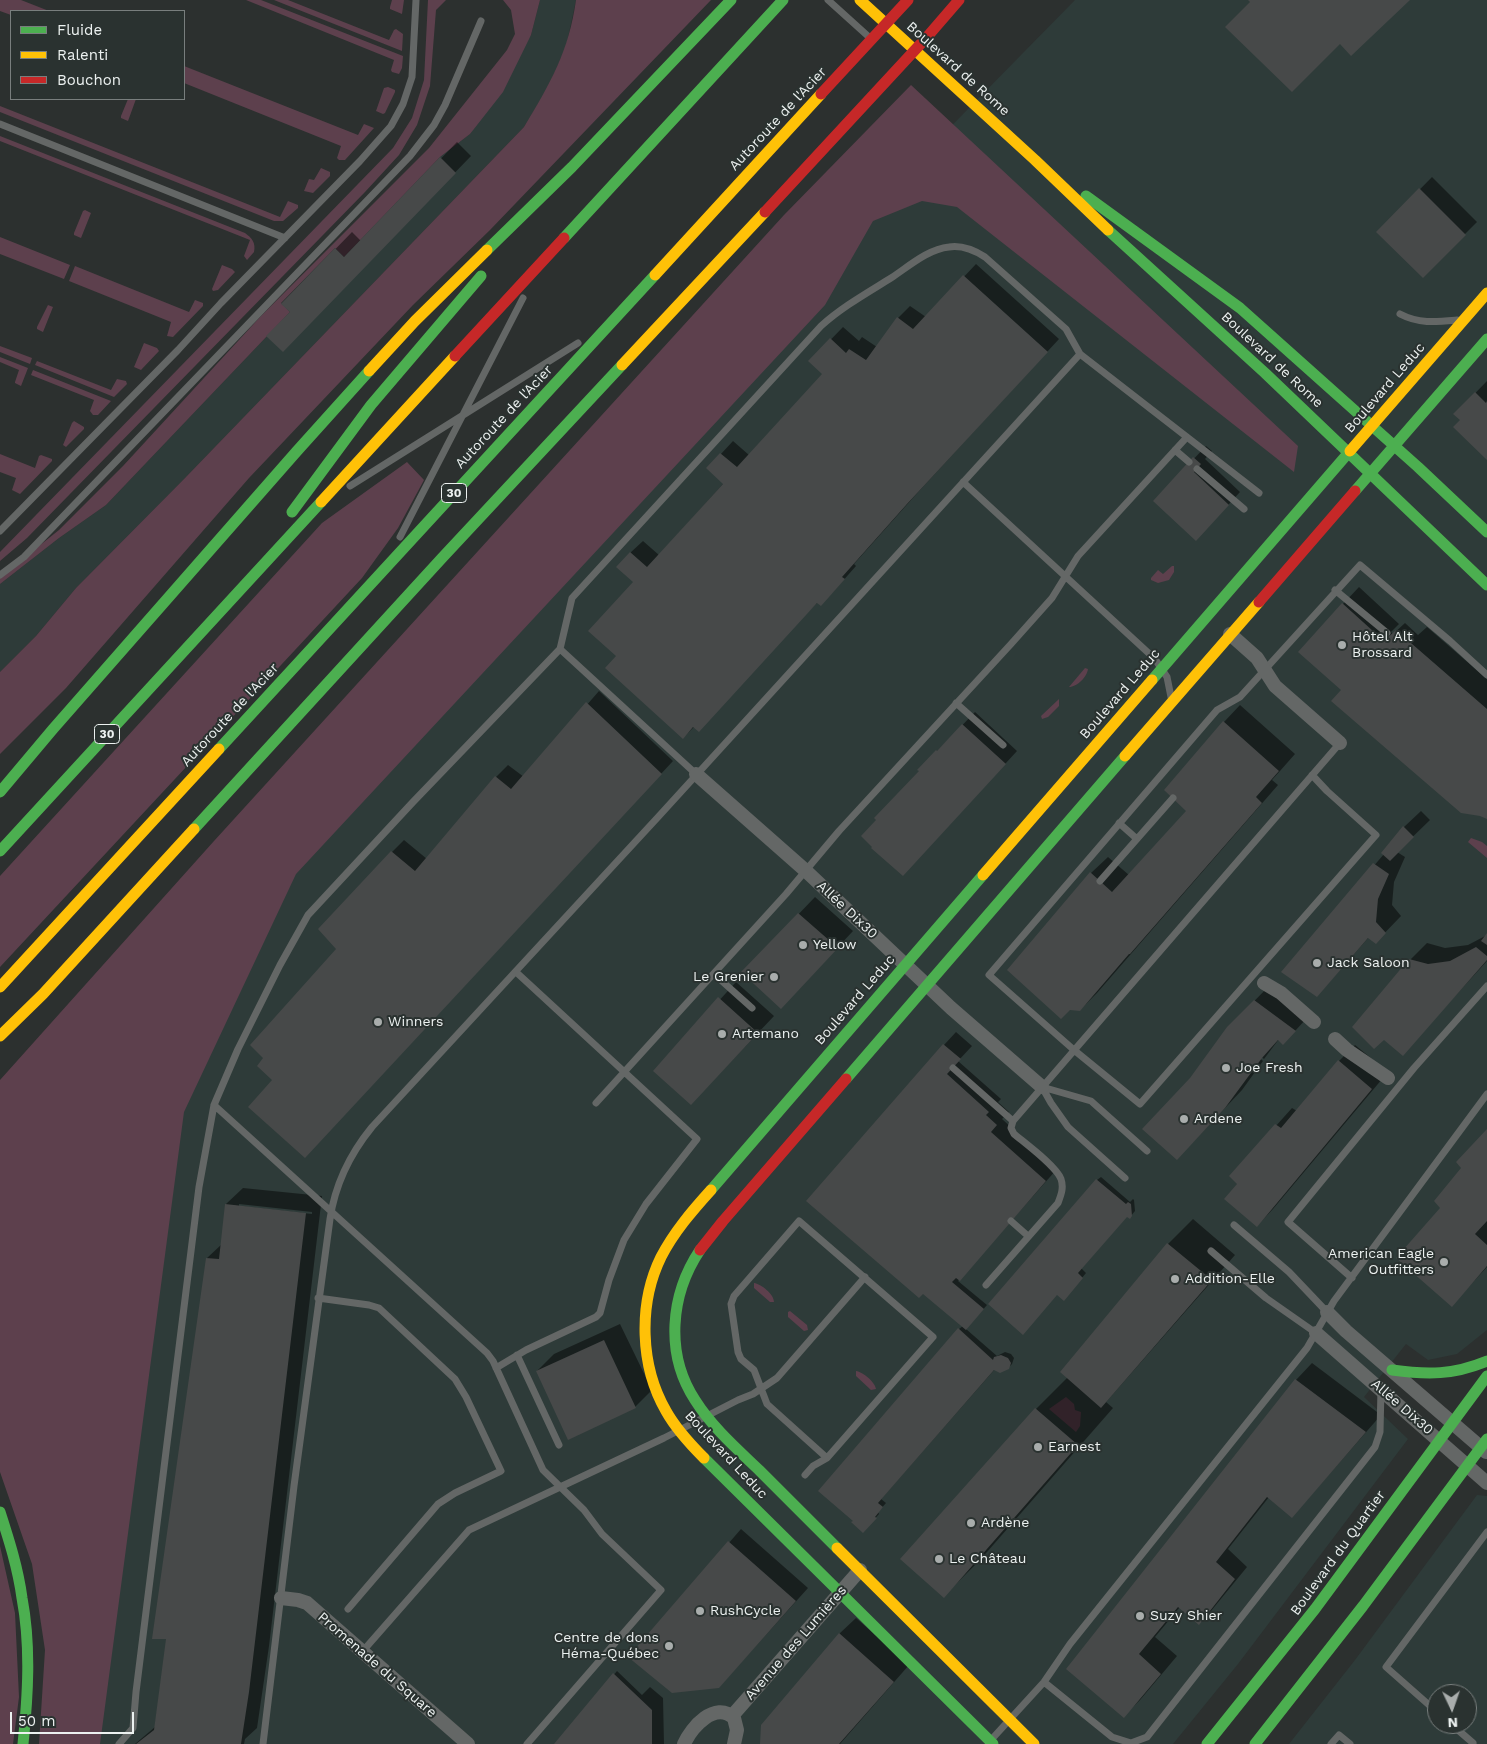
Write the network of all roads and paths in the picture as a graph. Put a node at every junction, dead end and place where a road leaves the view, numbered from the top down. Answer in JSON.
{"nodes":[{"id":1,"x":416,"y":0,"type":"edge"},
{"id":2,"x":731,"y":0,"type":"edge"},
{"id":3,"x":782,"y":0,"type":"edge"},
{"id":4,"x":828,"y":0,"type":"edge"},
{"id":5,"x":860,"y":0,"type":"edge"},
{"id":6,"x":908,"y":0,"type":"edge"},
{"id":7,"x":959,"y":0,"type":"edge"},
{"id":8,"x":964,"y":0,"type":"edge"},
{"id":9,"x":481,"y":21,"type":"dead end"},
{"id":10,"x":927,"y":37,"type":"junction"},
{"id":11,"x":871,"y":39,"type":"junction"},
{"id":12,"x":0,"y":124,"type":"edge"},
{"id":13,"x":1035,"y":160,"type":"junction"},
{"id":14,"x":572,"y":166,"type":"junction"},
{"id":15,"x":285,"y":238,"type":"junction"},
{"id":16,"x":544,"y":258,"type":"junction"},
{"id":17,"x":1487,"y":293,"type":"edge"},
{"id":18,"x":1400,"y":314,"type":"dead end"},
{"id":19,"x":1465,"y":319,"type":"junction"},
{"id":20,"x":612,"y":322,"type":"junction"},
{"id":21,"x":1487,"y":339,"type":"edge"},
{"id":22,"x":1080,"y":354,"type":"junction"},
{"id":23,"x":462,"y":417,"type":"junction"},
{"id":24,"x":1372,"y":427,"type":"junction"},
{"id":25,"x":1187,"y":437,"type":"junction"},
{"id":26,"x":1395,"y":446,"type":"junction"},
{"id":27,"x":1175,"y":450,"type":"junction"},
{"id":28,"x":1350,"y":453,"type":"junction"},
{"id":29,"x":1189,"y":462,"type":"dead end"},
{"id":30,"x":1197,"y":468,"type":"dead end"},
{"id":31,"x":1370,"y":473,"type":"junction"},
{"id":32,"x":963,"y":482,"type":"junction"},
{"id":33,"x":1259,"y":493,"type":"dead end"},
{"id":34,"x":314,"y":509,"type":"junction"},
{"id":35,"x":1244,"y":509,"type":"dead end"},
{"id":36,"x":0,"y":531,"type":"edge"},
{"id":37,"x":1487,"y":532,"type":"edge"},
{"id":38,"x":381,"y":573,"type":"junction"},
{"id":39,"x":0,"y":576,"type":"edge"},
{"id":40,"x":1066,"y":577,"type":"junction"},
{"id":41,"x":1487,"y":585,"type":"edge"},
{"id":42,"x":1335,"y":590,"type":"junction"},
{"id":43,"x":214,"y":618,"type":"junction"},
{"id":44,"x":1387,"y":633,"type":"dead end"},
{"id":45,"x":1230,"y":634,"type":"junction"},
{"id":46,"x":560,"y":649,"type":"junction"},
{"id":47,"x":1162,"y":668,"type":"junction"},
{"id":48,"x":1264,"y":670,"type":"junction"},
{"id":49,"x":1487,"y":675,"type":"edge"},
{"id":50,"x":956,"y":703,"type":"junction"},
{"id":51,"x":1172,"y":703,"type":"junction"},
{"id":52,"x":52,"y":729,"type":"junction"},
{"id":53,"x":1340,"y":742,"type":"joint"},
{"id":54,"x":1003,"y":745,"type":"dead end"},
{"id":55,"x":696,"y":774,"type":"junction"},
{"id":56,"x":1312,"y":775,"type":"junction"},
{"id":57,"x":0,"y":776,"type":"edge"},
{"id":58,"x":0,"y":792,"type":"edge"},
{"id":59,"x":1173,"y":798,"type":"dead end"},
{"id":60,"x":1119,"y":823,"type":"junction"},
{"id":61,"x":1137,"y":839,"type":"junction"},
{"id":62,"x":0,"y":850,"type":"edge"},
{"id":63,"x":806,"y":871,"type":"junction"},
{"id":64,"x":1100,"y":881,"type":"dead end"},
{"id":65,"x":906,"y":964,"type":"junction"},
{"id":66,"x":516,"y":972,"type":"junction"},
{"id":67,"x":714,"y":974,"type":"junction"},
{"id":68,"x":1264,"y":983,"type":"dead end"},
{"id":69,"x":928,"y":985,"type":"junction"},
{"id":70,"x":1487,"y":986,"type":"edge"},
{"id":71,"x":0,"y":987,"type":"edge"},
{"id":72,"x":752,"y":1008,"type":"dead end"},
{"id":73,"x":1314,"y":1022,"type":"dead end"},
{"id":74,"x":1335,"y":1039,"type":"dead end"},
{"id":75,"x":3,"y":1040,"type":"edge"},
{"id":76,"x":1074,"y":1050,"type":"junction"},
{"id":77,"x":953,"y":1068,"type":"dead end"},
{"id":78,"x":624,"y":1071,"type":"junction"},
{"id":79,"x":1388,"y":1078,"type":"dead end"},
{"id":80,"x":1042,"y":1087,"type":"junction"},
{"id":81,"x":1487,"y":1094,"type":"edge"},
{"id":82,"x":596,"y":1103,"type":"dead end"},
{"id":83,"x":214,"y":1105,"type":"junction"},
{"id":84,"x":1013,"y":1121,"type":"junction"},
{"id":85,"x":1147,"y":1151,"type":"dead end"},
{"id":86,"x":1125,"y":1178,"type":"dead end"},
{"id":87,"x":331,"y":1210,"type":"junction"},
{"id":88,"x":1011,"y":1221,"type":"dead end"},
{"id":89,"x":1234,"y":1225,"type":"dead end"},
{"id":90,"x":1028,"y":1236,"type":"junction"},
{"id":91,"x":1211,"y":1251,"type":"dead end"},
{"id":92,"x":865,"y":1277,"type":"junction"},
{"id":93,"x":1352,"y":1278,"type":"junction"},
{"id":94,"x":986,"y":1285,"type":"dead end"},
{"id":95,"x":318,"y":1298,"type":"junction"},
{"id":96,"x":1327,"y":1312,"type":"junction"},
{"id":97,"x":1316,"y":1332,"type":"junction"},
{"id":98,"x":517,"y":1355,"type":"junction"},
{"id":99,"x":1487,"y":1361,"type":"edge"},
{"id":100,"x":496,"y":1368,"type":"junction"},
{"id":101,"x":1392,"y":1370,"type":"junction"},
{"id":102,"x":1487,"y":1376,"type":"edge"},
{"id":103,"x":1381,"y":1389,"type":"junction"},
{"id":104,"x":761,"y":1390,"type":"junction"},
{"id":105,"x":707,"y":1417,"type":"junction"},
{"id":106,"x":1453,"y":1422,"type":"junction"},
{"id":107,"x":680,"y":1430,"type":"junction"},
{"id":108,"x":1440,"y":1440,"type":"junction"},
{"id":109,"x":559,"y":1445,"type":"dead end"},
{"id":110,"x":1485,"y":1446,"type":"edge"},
{"id":111,"x":827,"y":1458,"type":"junction"},
{"id":112,"x":1467,"y":1466,"type":"junction"},
{"id":113,"x":805,"y":1475,"type":"dead end"},
{"id":114,"x":1487,"y":1483,"type":"edge"},
{"id":115,"x":560,"y":1487,"type":"junction"},
{"id":116,"x":0,"y":1512,"type":"edge"},
{"id":117,"x":1487,"y":1532,"type":"edge"},
{"id":118,"x":860,"y":1570,"type":"junction"},
{"id":119,"x":840,"y":1592,"type":"junction"},
{"id":120,"x":281,"y":1598,"type":"junction"},
{"id":121,"x":348,"y":1609,"type":"dead end"},
{"id":122,"x":362,"y":1652,"type":"junction"},
{"id":123,"x":1044,"y":1682,"type":"junction"},
{"id":124,"x":1427,"y":1703,"type":"edge"},
{"id":125,"x":732,"y":1716,"type":"junction"},
{"id":126,"x":1009,"y":1719,"type":"junction"},
{"id":127,"x":1462,"y":1734,"type":"edge"},
{"id":128,"x":990,"y":1743,"type":"edge"},
{"id":129,"x":1473,"y":1743,"type":"edge"},
{"id":130,"x":23,"y":1744,"type":"edge"},
{"id":131,"x":119,"y":1744,"type":"edge"},
{"id":132,"x":263,"y":1744,"type":"edge"},
{"id":133,"x":468,"y":1744,"type":"edge"},
{"id":134,"x":527,"y":1744,"type":"edge"},
{"id":135,"x":684,"y":1744,"type":"edge"},
{"id":136,"x":734,"y":1744,"type":"edge"},
{"id":137,"x":1034,"y":1744,"type":"edge"},
{"id":138,"x":1207,"y":1744,"type":"edge"},
{"id":139,"x":1256,"y":1744,"type":"edge"},
{"id":140,"x":1331,"y":1744,"type":"edge"},
{"id":141,"x":1350,"y":1744,"type":"edge"}],
"edges":[{"from":1,"to":15,"type":"lane"},
{"from":2,"to":14,"type":"main road"},
{"from":3,"to":16,"type":"main road","number":"30"},
{"from":4,"to":11,"type":"lane"},
{"from":5,"to":13,"type":"main road","name":"Boulevard de Rome"},
{"from":6,"to":11,"type":"main road","name":"Autoroute de l'Acier","number":"30"},
{"from":7,"to":10,"type":"main road"},
{"from":8,"to":10,"type":"main road"},
{"from":9,"to":39,"type":"lane"},
{"from":10,"to":75,"type":"main road"},
{"from":11,"to":20,"type":"main road","name":"Autoroute de l'Acier","number":"30"},
{"from":12,"to":15,"type":"lane"},
{"from":13,"to":24,"type":"main road","name":"Boulevard de Rome"},
{"from":13,"to":28,"type":"main road","name":"Boulevard de Rome"},
{"from":14,"to":43,"type":"main road"},
{"from":14,"to":52,"type":"main road"},
{"from":15,"to":36,"type":"lane"},
{"from":16,"to":23,"type":"lane"},
{"from":16,"to":34,"type":"main road","number":"30"},
{"from":17,"to":19,"type":"main road","name":"Boulevard Leduc"},
{"from":18,"to":19,"type":"lane"},
{"from":19,"to":24,"type":"main road","name":"Boulevard Leduc"},
{"from":20,"to":23,"type":"lane"},
{"from":20,"to":38,"type":"main road","name":"Autoroute de l'Acier","number":"30"},
{"from":21,"to":26,"type":"main road","name":"Boulevard Leduc"},
{"from":22,"to":25,"type":"lane"},
{"from":22,"to":32,"type":"lane"},
{"from":22,"to":46,"type":"lane"},
{"from":23,"to":34,"type":"lane"},
{"from":23,"to":38,"type":"lane"},
{"from":24,"to":26,"type":"main road","name":"Boulevard de Rome"},
{"from":24,"to":28,"type":"main road","name":"Boulevard Leduc"},
{"from":25,"to":27,"type":"lane"},
{"from":25,"to":33,"type":"lane"},
{"from":26,"to":31,"type":"main road","name":"Boulevard Leduc"},
{"from":26,"to":37,"type":"main road","name":"Boulevard de Rome"},
{"from":27,"to":29,"type":"lane"},
{"from":27,"to":40,"type":"lane"},
{"from":28,"to":31,"type":"main road","name":"Boulevard de Rome"},
{"from":28,"to":47,"type":"main road","name":"Boulevard Leduc"},
{"from":30,"to":35,"type":"lane"},
{"from":31,"to":41,"type":"main road","name":"Boulevard de Rome"},
{"from":31,"to":45,"type":"main road","name":"Boulevard Leduc"},
{"from":32,"to":40,"type":"lane"},
{"from":32,"to":55,"type":"lane"},
{"from":34,"to":43,"type":"main road","number":"30"},
{"from":38,"to":71,"type":"main road","name":"Autoroute de l'Acier","number":"30"},
{"from":40,"to":47,"type":"lane"},
{"from":40,"to":50,"type":"lane"},
{"from":42,"to":44,"type":"lane"},
{"from":42,"to":48,"type":"lane"},
{"from":42,"to":49,"type":"lane"},
{"from":43,"to":62,"type":"main road","number":"30"},
{"from":45,"to":48,"type":"street"},
{"from":45,"to":51,"type":"main road","name":"Boulevard Leduc"},
{"from":46,"to":55,"type":"lane"},
{"from":46,"to":83,"type":"lane"},
{"from":47,"to":51,"type":"lane"},
{"from":47,"to":65,"type":"main road","name":"Boulevard Leduc"},
{"from":48,"to":53,"type":"street"},
{"from":48,"to":60,"type":"lane"},
{"from":50,"to":54,"type":"lane"},
{"from":50,"to":63,"type":"lane"},
{"from":51,"to":69,"type":"main road","name":"Boulevard Leduc"},
{"from":52,"to":57,"type":"main road"},
{"from":52,"to":58,"type":"main road"},
{"from":53,"to":56,"type":"lane"},
{"from":55,"to":63,"type":"street","name":"Allée Dix30"},
{"from":55,"to":66,"type":"lane"},
{"from":56,"to":76,"type":"lane"},
{"from":56,"to":76,"type":"lane"},
{"from":59,"to":61,"type":"lane"},
{"from":60,"to":61,"type":"lane"},
{"from":60,"to":76,"type":"lane"},
{"from":61,"to":64,"type":"lane"},
{"from":63,"to":65,"type":"street","name":"Allée Dix30"},
{"from":63,"to":67,"type":"lane"},
{"from":65,"to":69,"type":"street","name":"Allée Dix30"},
{"from":65,"to":107,"type":"main road","name":"Boulevard Leduc"},
{"from":66,"to":78,"type":"lane"},
{"from":66,"to":87,"type":"lane"},
{"from":67,"to":72,"type":"lane"},
{"from":67,"to":78,"type":"lane"},
{"from":68,"to":73,"type":"street"},
{"from":69,"to":80,"type":"street","name":"Allée Dix30"},
{"from":69,"to":105,"type":"main road","name":"Boulevard Leduc"},
{"from":70,"to":93,"type":"lane"},
{"from":74,"to":79,"type":"street"},
{"from":76,"to":80,"type":"lane"},
{"from":77,"to":84,"type":"lane"},
{"from":78,"to":82,"type":"lane"},
{"from":78,"to":98,"type":"lane"},
{"from":80,"to":84,"type":"lane"},
{"from":80,"to":85,"type":"lane"},
{"from":80,"to":86,"type":"lane"},
{"from":81,"to":93,"type":"lane"},
{"from":83,"to":87,"type":"lane"},
{"from":83,"to":131,"type":"lane"},
{"from":84,"to":90,"type":"lane"},
{"from":87,"to":95,"type":"lane"},
{"from":87,"to":100,"type":"lane"},
{"from":88,"to":90,"type":"lane"},
{"from":89,"to":96,"type":"lane"},
{"from":90,"to":94,"type":"lane"},
{"from":91,"to":97,"type":"lane"},
{"from":92,"to":104,"type":"lane"},
{"from":92,"to":104,"type":"lane"},
{"from":92,"to":111,"type":"lane"},
{"from":93,"to":96,"type":"lane"},
{"from":95,"to":120,"type":"lane"},
{"from":95,"to":121,"type":"lane"},
{"from":96,"to":97,"type":"lane"},
{"from":96,"to":101,"type":"street","name":"Allée Dix30"},
{"from":97,"to":103,"type":"street","name":"Allée Dix30"},
{"from":97,"to":123,"type":"lane"},
{"from":98,"to":100,"type":"lane"},
{"from":98,"to":109,"type":"lane"},
{"from":99,"to":101,"type":"main road"},
{"from":100,"to":115,"type":"lane"},
{"from":101,"to":106,"type":"street","name":"Allée Dix30"},
{"from":102,"to":106,"type":"main road","name":"Boulevard du Quartier"},
{"from":103,"to":108,"type":"street","name":"Allée Dix30"},
{"from":103,"to":123,"type":"lane"},
{"from":104,"to":105,"type":"lane"},
{"from":104,"to":111,"type":"lane"},
{"from":105,"to":107,"type":"lane"},
{"from":105,"to":118,"type":"main road","name":"Boulevard Leduc"},
{"from":106,"to":108,"type":"main road","name":"Boulevard du Quartier"},
{"from":106,"to":110,"type":"street","name":"Allée Dix30"},
{"from":107,"to":115,"type":"lane"},
{"from":107,"to":119,"type":"main road","name":"Boulevard Leduc"},
{"from":108,"to":112,"type":"street","name":"Allée Dix30"},
{"from":108,"to":138,"type":"main road","name":"Boulevard du Quartier"},
{"from":110,"to":112,"type":"main road"},
{"from":111,"to":113,"type":"lane"},
{"from":112,"to":114,"type":"street","name":"Allée Dix30"},
{"from":112,"to":139,"type":"main road"},
{"from":115,"to":122,"type":"lane"},
{"from":115,"to":134,"type":"lane"},
{"from":116,"to":130,"type":"main road"},
{"from":117,"to":124,"type":"lane"},
{"from":118,"to":119,"type":"street","name":"Avenue des Lumières"},
{"from":118,"to":126,"type":"main road","name":"Boulevard Leduc"},
{"from":119,"to":125,"type":"street","name":"Avenue des Lumières"},
{"from":119,"to":128,"type":"main road","name":"Boulevard Leduc"},
{"from":120,"to":122,"type":"street","name":"Promenade du Square"},
{"from":120,"to":132,"type":"lane"},
{"from":122,"to":133,"type":"street","name":"Promenade du Square"},
{"from":123,"to":126,"type":"lane"},
{"from":125,"to":135,"type":"street"},
{"from":125,"to":136,"type":"street"},
{"from":126,"to":128,"type":"lane"},
{"from":126,"to":137,"type":"main road","name":"Boulevard Leduc"},
{"from":127,"to":129,"type":"lane"},
{"from":140,"to":141,"type":"lane"}]}
